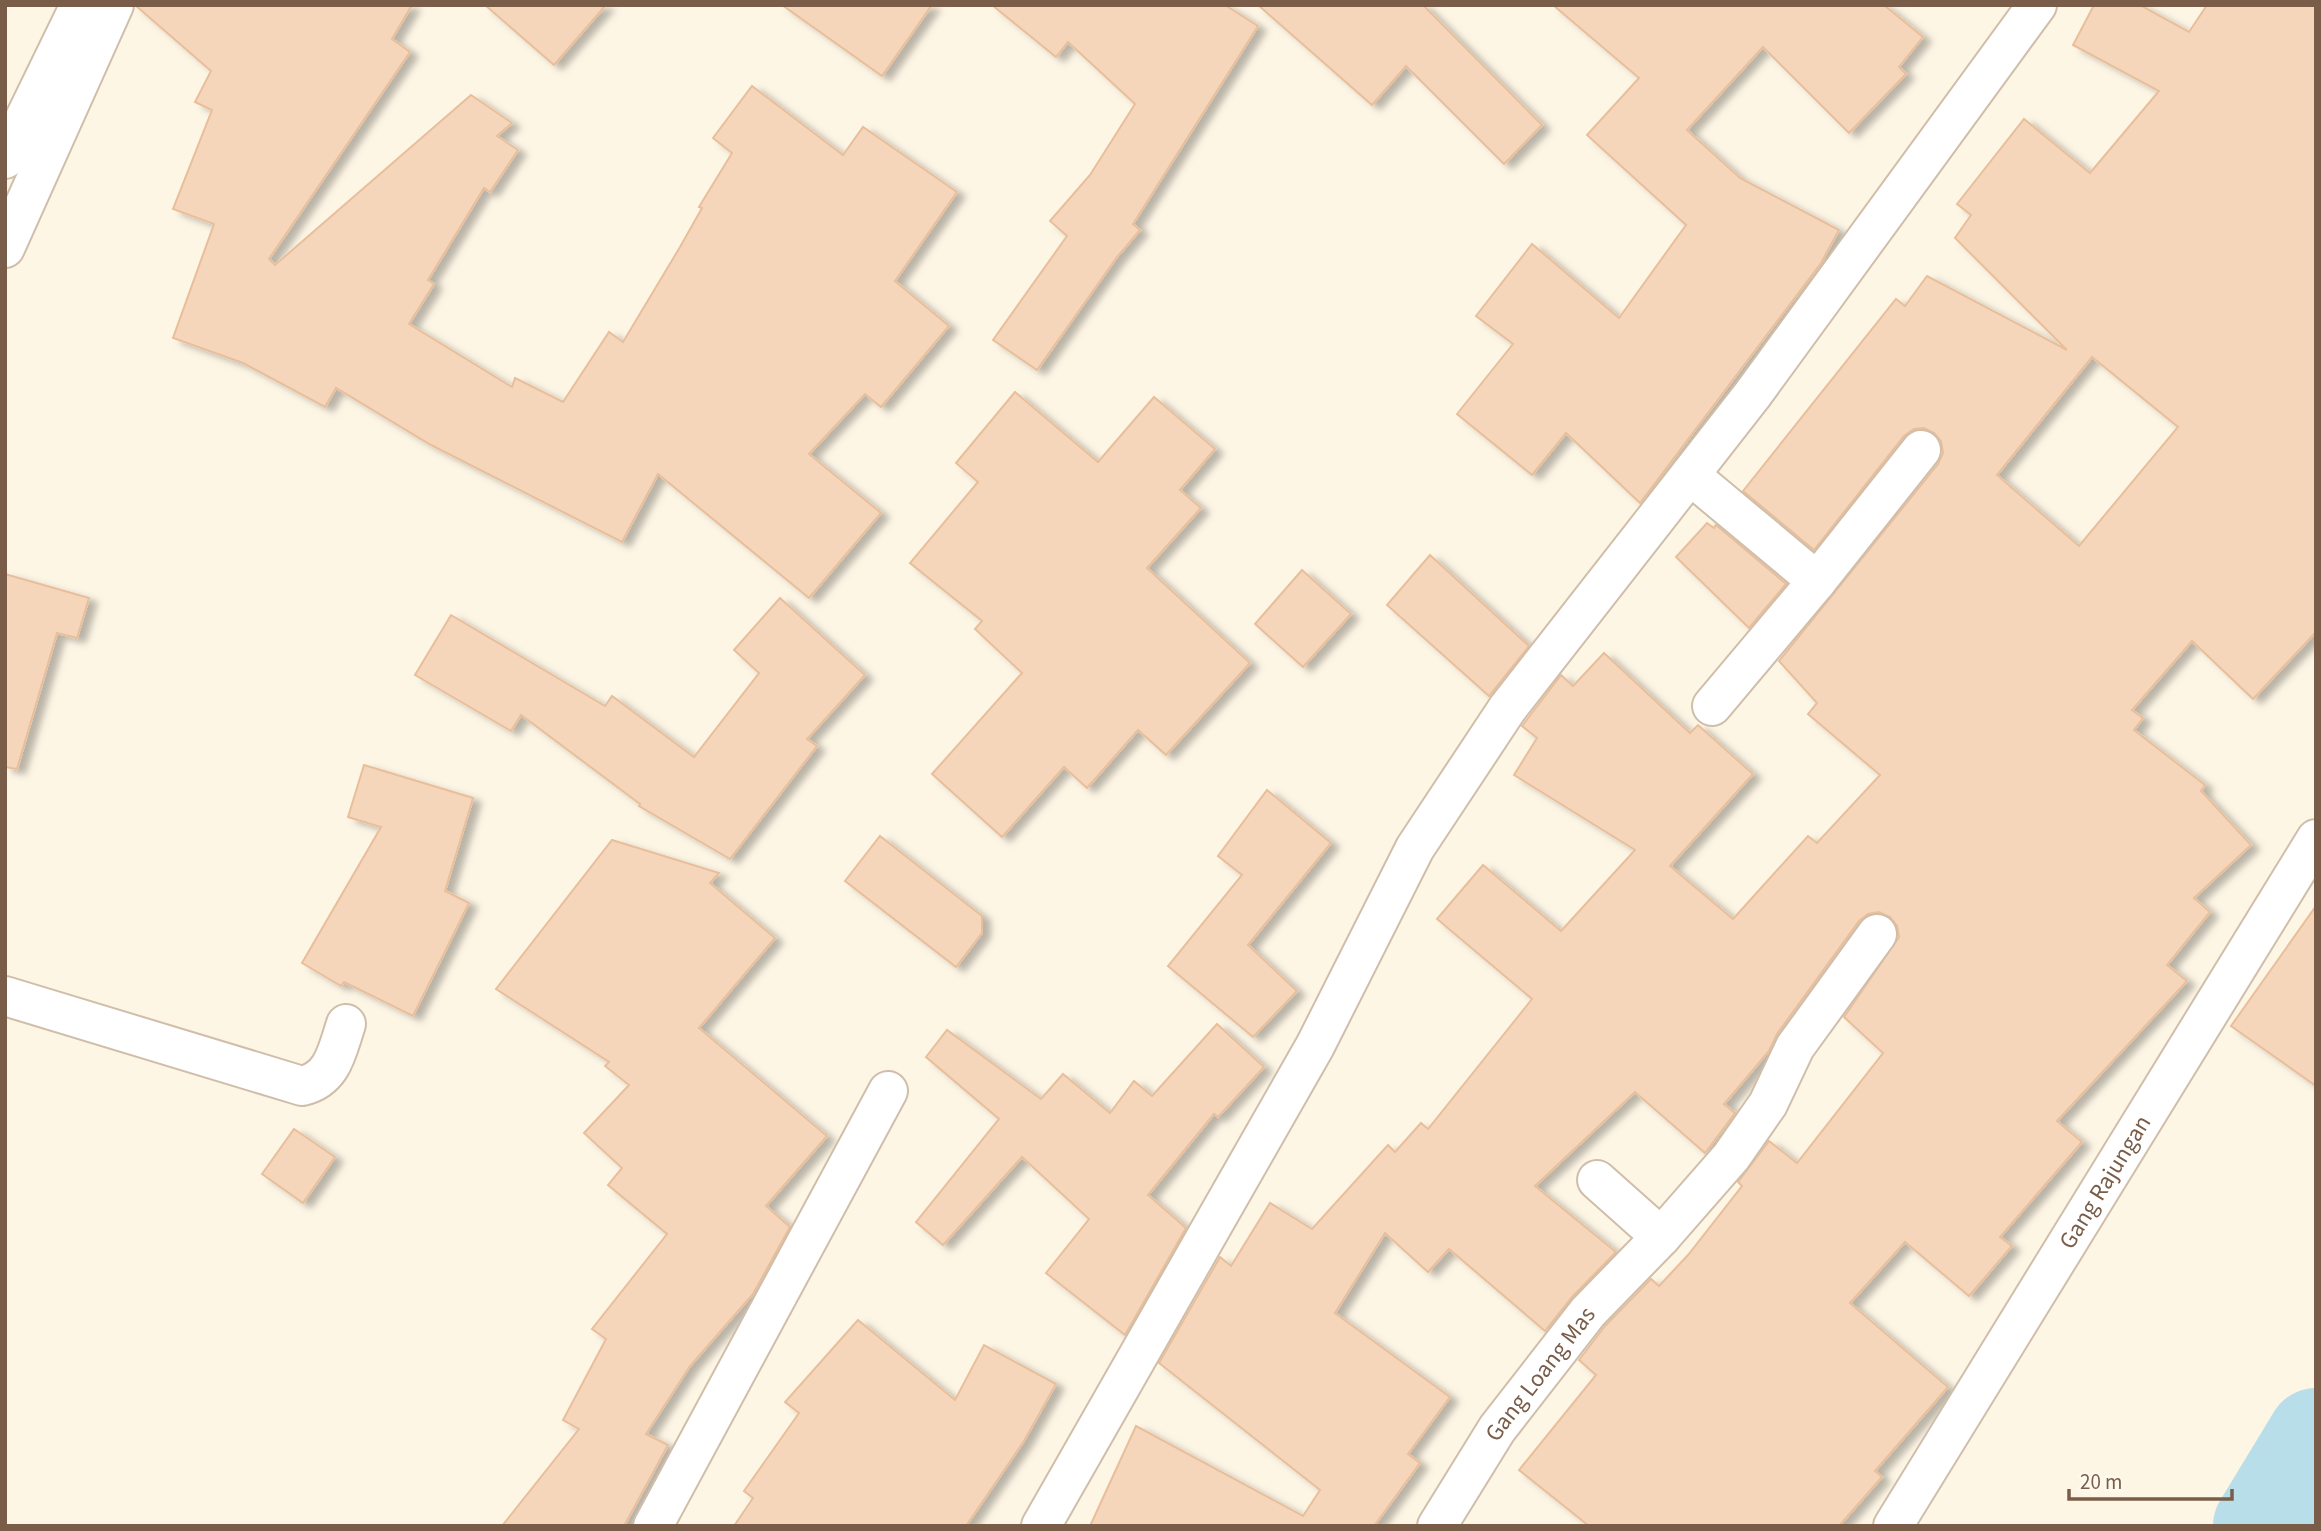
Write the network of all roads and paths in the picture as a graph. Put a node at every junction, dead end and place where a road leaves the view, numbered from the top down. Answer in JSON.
{"nodes":[{"id":1,"x":80,"y":5,"type":"edge"},
{"id":2,"x":114,"y":5,"type":"edge"},
{"id":3,"x":2037,"y":5,"type":"edge"},
{"id":4,"x":5,"y":159,"type":"edge"},
{"id":5,"x":5,"y":248,"type":"edge"},
{"id":6,"x":1921,"y":450,"type":"dead end"},
{"id":7,"x":1690,"y":475,"type":"junction"},
{"id":8,"x":1817,"y":581,"type":"junction"},
{"id":9,"x":1712,"y":706,"type":"dead end"},
{"id":10,"x":2316,"y":839,"type":"edge"},
{"id":11,"x":1877,"y":934,"type":"dead end"},
{"id":12,"x":5,"y":996,"type":"edge"},
{"id":13,"x":346,"y":1024,"type":"dead end"},
{"id":14,"x":888,"y":1091,"type":"dead end"},
{"id":15,"x":1597,"y":1180,"type":"dead end"},
{"id":16,"x":1661,"y":1237,"type":"junction"},
{"id":17,"x":653,"y":1526,"type":"edge"},
{"id":18,"x":1041,"y":1526,"type":"edge"},
{"id":19,"x":1437,"y":1526,"type":"edge"},
{"id":20,"x":1893,"y":1526,"type":"edge"}],
"edges":[{"from":1,"to":4,"type":"street"},
{"from":2,"to":5,"type":"street"},
{"from":3,"to":7,"type":"street"},
{"from":6,"to":8,"type":"street"},
{"from":7,"to":8,"type":"street"},
{"from":7,"to":18,"type":"street"},
{"from":8,"to":9,"type":"street"},
{"from":10,"to":20,"type":"street","name":"Gang Rajungan"},
{"from":11,"to":16,"type":"street","name":"Gang Loang Mas"},
{"from":12,"to":13,"type":"street"},
{"from":14,"to":17,"type":"street"},
{"from":15,"to":16,"type":"street"},
{"from":16,"to":19,"type":"street","name":"Gang Loang Mas"}]}
